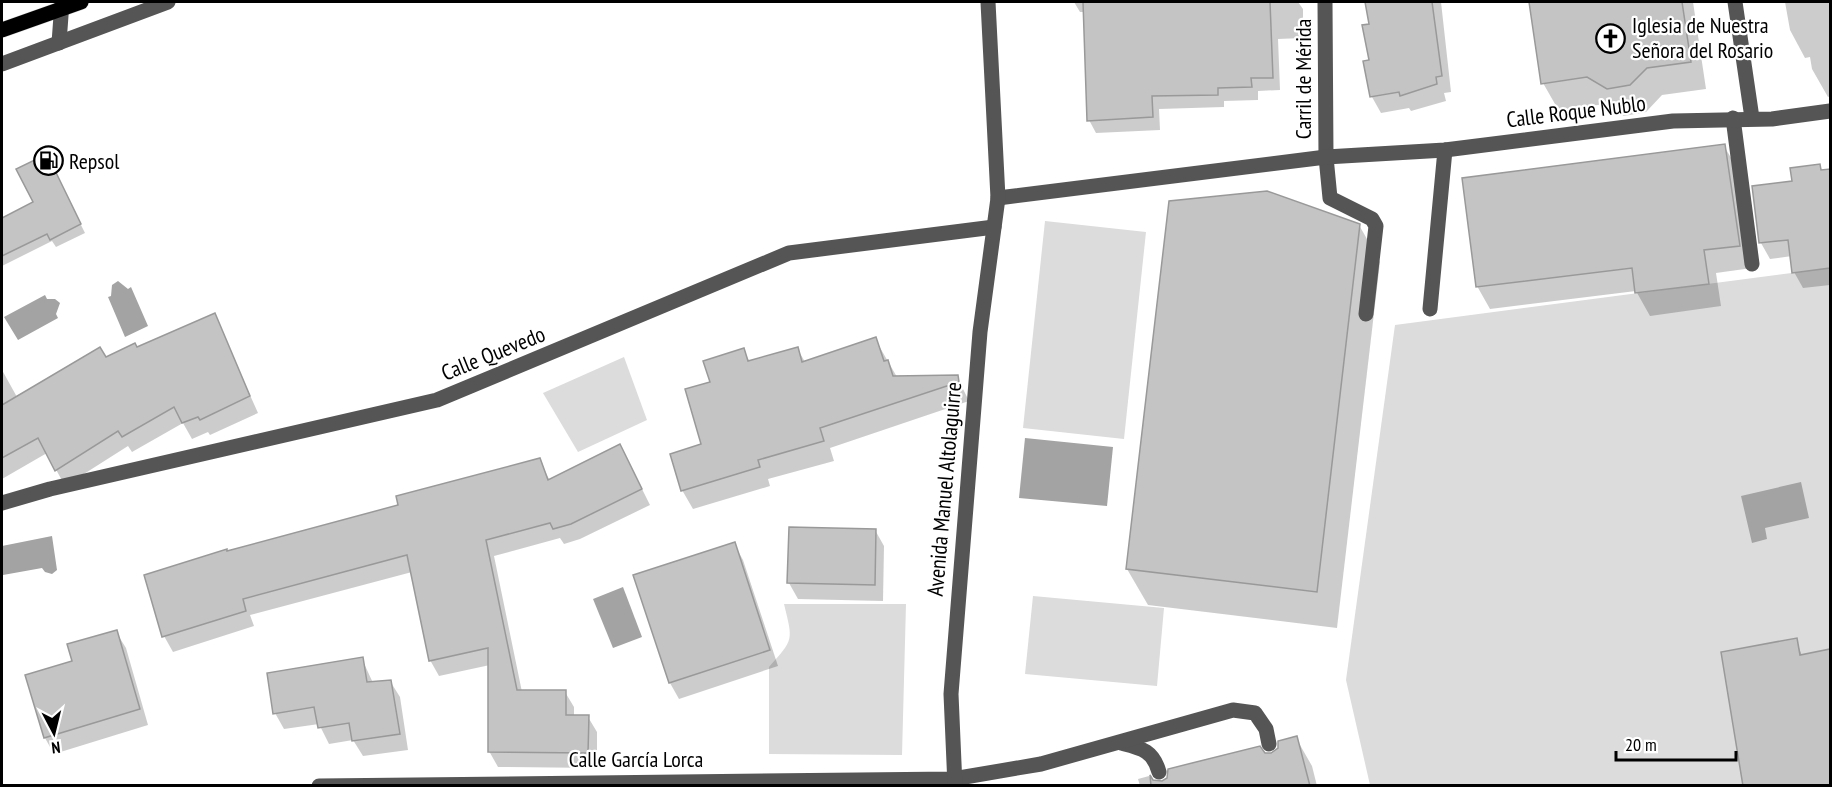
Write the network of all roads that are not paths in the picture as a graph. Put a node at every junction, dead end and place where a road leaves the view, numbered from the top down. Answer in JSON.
{"nodes":[{"id":1,"x":81,"y":2,"type":"edge"},
{"id":2,"x":168,"y":2,"type":"edge"},
{"id":3,"x":988,"y":2,"type":"edge"},
{"id":4,"x":1325,"y":2,"type":"edge"},
{"id":5,"x":1735,"y":2,"type":"edge"},
{"id":6,"x":61,"y":5,"type":"edge"},
{"id":7,"x":2,"y":30,"type":"edge"},
{"id":8,"x":59,"y":43,"type":"junction"},
{"id":9,"x":2,"y":64,"type":"edge"},
{"id":10,"x":1830,"y":111,"type":"edge"},
{"id":11,"x":1733,"y":118,"type":"junction"},
{"id":12,"x":1752,"y":118,"type":"junction"},
{"id":13,"x":1446,"y":150,"type":"junction"},
{"id":14,"x":1326,"y":157,"type":"junction"},
{"id":15,"x":998,"y":198,"type":"junction"},
{"id":16,"x":994,"y":227,"type":"junction"},
{"id":17,"x":1752,"y":264,"type":"dead end"},
{"id":18,"x":1430,"y":309,"type":"dead end"},
{"id":19,"x":1366,"y":315,"type":"dead end"},
{"id":20,"x":2,"y":503,"type":"edge"},
{"id":21,"x":1118,"y":742,"type":"junction"},
{"id":22,"x":1269,"y":744,"type":"dead end"},
{"id":23,"x":1159,"y":771,"type":"dead end"},
{"id":24,"x":954,"y":782,"type":"edge"},
{"id":25,"x":340,"y":784,"type":"edge"},
{"id":26,"x":319,"y":786,"type":"edge"}],
"edges":[{"from":1,"to":6,"type":"main road"},
{"from":2,"to":8,"type":"street"},
{"from":3,"to":15,"type":"street","name":"Avenida Manuel Altolaguirre"},
{"from":4,"to":14,"type":"street","name":"Carril de Mérida"},
{"from":5,"to":12,"type":"street"},
{"from":6,"to":7,"type":"main road"},
{"from":6,"to":8,"type":"street"},
{"from":8,"to":9,"type":"street"},
{"from":10,"to":12,"type":"street","name":"Calle Roque Nublo"},
{"from":11,"to":12,"type":"street","name":"Calle Roque Nublo"},
{"from":11,"to":13,"type":"street","name":"Calle Roque Nublo"},
{"from":11,"to":17,"type":"street"},
{"from":13,"to":14,"type":"street","name":"Calle Roque Nublo"},
{"from":13,"to":18,"type":"street"},
{"from":14,"to":15,"type":"street"},
{"from":14,"to":19,"type":"street","name":"Carril de Mérida"},
{"from":15,"to":16,"type":"street","name":"Avenida Manuel Altolaguirre"},
{"from":16,"to":20,"type":"street","name":"Calle Quevedo"},
{"from":16,"to":24,"type":"street","name":"Avenida Manuel Altolaguirre"},
{"from":21,"to":22,"type":"street","name":"Calle García Lorca"},
{"from":21,"to":23,"type":"street"},
{"from":21,"to":24,"type":"street","name":"Calle García Lorca"},
{"from":24,"to":25,"type":"street","name":"Calle García Lorca"},
{"from":25,"to":26,"type":"street","name":"Calle García Lorca"}]}
